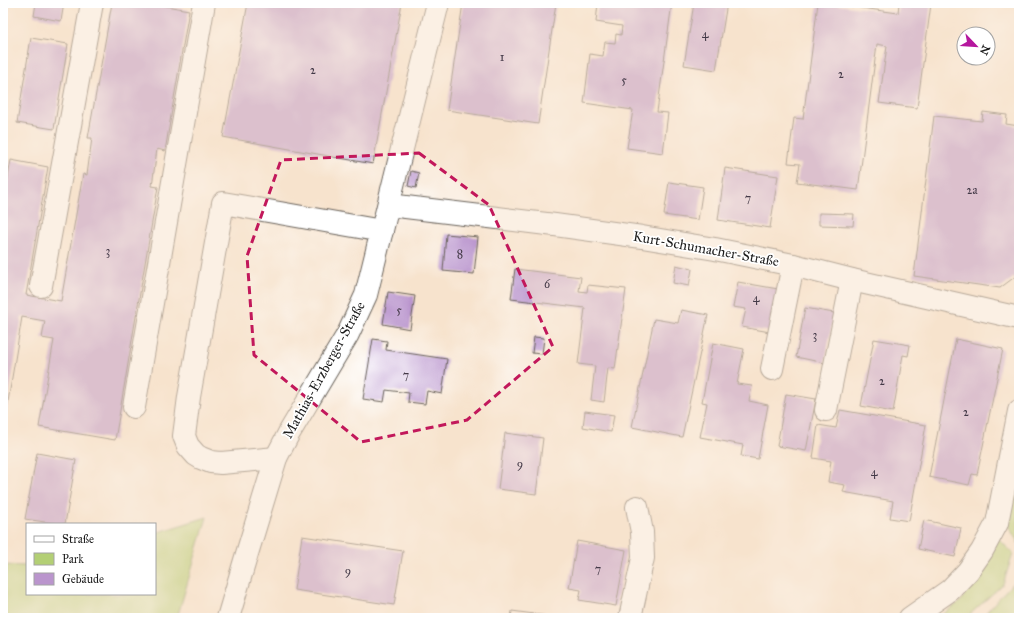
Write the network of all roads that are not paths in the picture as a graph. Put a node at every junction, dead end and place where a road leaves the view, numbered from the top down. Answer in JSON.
{"nodes":[{"id":1,"x":92,"y":3,"type":"edge"},
{"id":2,"x":204,"y":3,"type":"edge"},
{"id":3,"x":438,"y":3,"type":"edge"},
{"id":4,"x":389,"y":205,"type":"junction"},
{"id":5,"x":382,"y":231,"type":"junction"},
{"id":6,"x":793,"y":265,"type":"junction"},
{"id":7,"x":852,"y":280,"type":"junction"},
{"id":8,"x":40,"y":286,"type":"dead end"},
{"id":9,"x":1019,"y":318,"type":"edge"},
{"id":10,"x":772,"y":369,"type":"dead end"},
{"id":11,"x":134,"y":407,"type":"dead end"},
{"id":12,"x":826,"y":410,"type":"dead end"},
{"id":13,"x":1019,"y":411,"type":"edge"},
{"id":14,"x":276,"y":458,"type":"junction"},
{"id":15,"x":637,"y":507,"type":"dead end"},
{"id":16,"x":228,"y":618,"type":"edge"},
{"id":17,"x":630,"y":618,"type":"edge"},
{"id":18,"x":910,"y":618,"type":"edge"}],
"edges":[{"from":1,"to":8,"type":"street"},
{"from":2,"to":11,"type":"street"},
{"from":3,"to":4,"type":"street","name":"Mathias-Erzberger-Straße"},
{"from":4,"to":5,"type":"street","name":"Mathias-Erzberger-Straße"},
{"from":4,"to":6,"type":"street","name":"Kurt-Schumacher-Straße"},
{"from":5,"to":14,"type":"street","name":"Mathias-Erzberger-Straße"},
{"from":5,"to":14,"type":"street"},
{"from":6,"to":7,"type":"street","name":"Kurt-Schumacher-Straße"},
{"from":6,"to":10,"type":"street"},
{"from":7,"to":9,"type":"street","name":"Kurt-Schumacher-Straße"},
{"from":7,"to":12,"type":"street"},
{"from":13,"to":18,"type":"street"},
{"from":14,"to":16,"type":"street","name":"Mathias-Erzberger-Straße"},
{"from":15,"to":17,"type":"street"}]}
